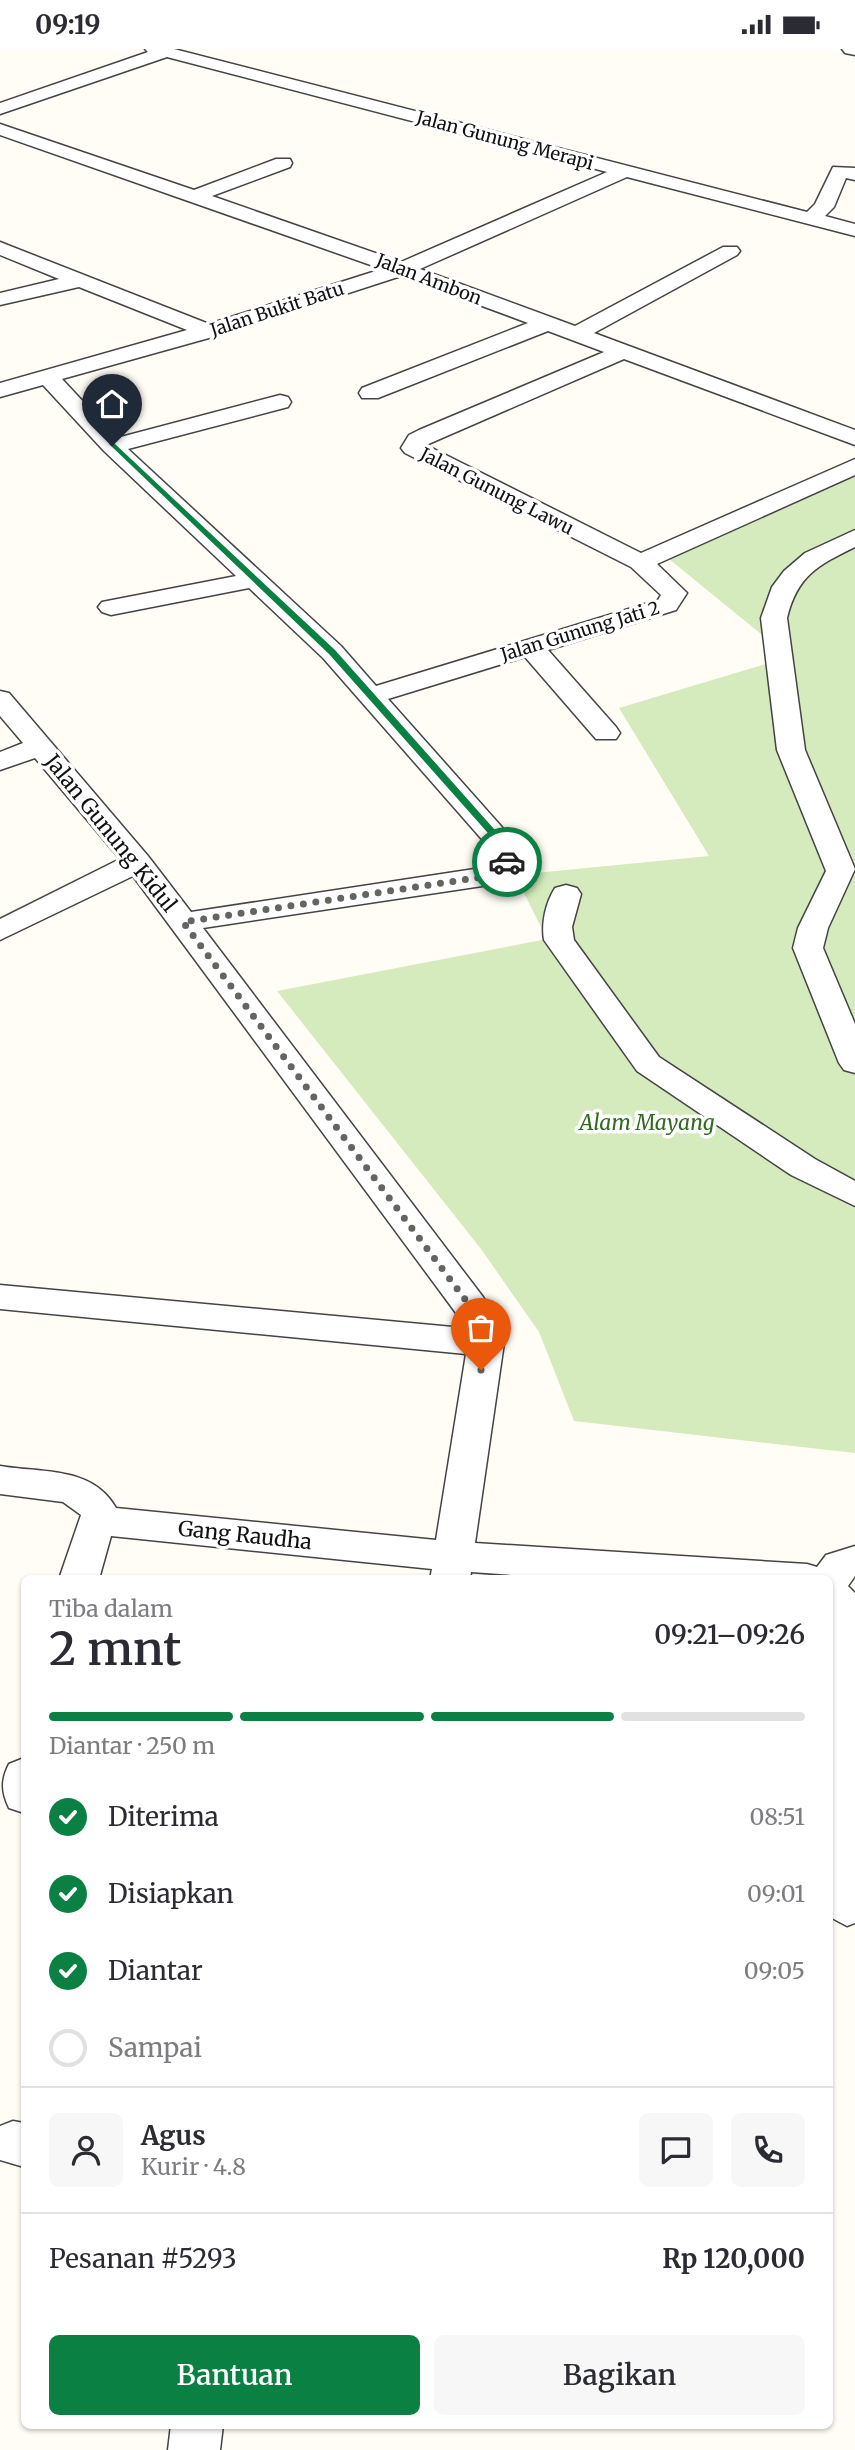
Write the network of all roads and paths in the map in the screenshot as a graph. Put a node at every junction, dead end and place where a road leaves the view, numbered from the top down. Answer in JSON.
{"nodes":[{"id":1,"x":190,"y":49,"type":"edge"},
{"id":2,"x":160,"y":50,"type":"edge"},
{"id":3,"x":289,"y":84,"type":"junction"},
{"id":4,"x":0,"y":109,"type":"edge"},
{"id":5,"x":0,"y":129,"type":"edge"},
{"id":6,"x":47,"y":145,"type":"junction"},
{"id":7,"x":12,"y":155,"type":"dead end"},
{"id":8,"x":283,"y":163,"type":"dead end"},
{"id":9,"x":847,"y":169,"type":"edge"},
{"id":10,"x":623,"y":172,"type":"junction"},
{"id":11,"x":198,"y":195,"type":"junction"},
{"id":12,"x":812,"y":218,"type":"junction"},
{"id":13,"x":855,"y":230,"type":"edge"},
{"id":14,"x":0,"y":248,"type":"edge"},
{"id":15,"x":730,"y":251,"type":"dead end"},
{"id":16,"x":402,"y":269,"type":"junction"},
{"id":17,"x":81,"y":280,"type":"junction"},
{"id":18,"x":0,"y":299,"type":"edge"},
{"id":19,"x":546,"y":324,"type":"junction"},
{"id":20,"x":208,"y":331,"type":"junction"},
{"id":21,"x":575,"y":335,"type":"junction"},
{"id":22,"x":622,"y":352,"type":"junction"},
{"id":23,"x":48,"y":377,"type":"junction"},
{"id":24,"x":0,"y":390,"type":"edge"},
{"id":25,"x":370,"y":393,"type":"dead end"},
{"id":26,"x":279,"y":402,"type":"dead end"},
{"id":27,"x":855,"y":438,"type":"edge"},
{"id":28,"x":112,"y":446,"type":"junction"},
{"id":29,"x":855,"y":466,"type":"edge"},
{"id":30,"x":855,"y":537,"type":"edge"},
{"id":31,"x":640,"y":562,"type":"junction"},
{"id":32,"x":254,"y":580,"type":"junction"},
{"id":33,"x":111,"y":607,"type":"dead end"},
{"id":34,"x":531,"y":646,"type":"junction"},
{"id":35,"x":370,"y":696,"type":"junction"},
{"id":36,"x":0,"y":699,"type":"edge"},
{"id":37,"x":606,"y":733,"type":"dead end"},
{"id":38,"x":39,"y":745,"type":"junction"},
{"id":39,"x":0,"y":762,"type":"edge"},
{"id":40,"x":138,"y":862,"type":"junction"},
{"id":41,"x":566,"y":894,"type":"dead end"},
{"id":42,"x":183,"y":922,"type":"junction"},
{"id":43,"x":0,"y":931,"type":"edge"},
{"id":44,"x":855,"y":1063,"type":"edge"},
{"id":45,"x":855,"y":1195,"type":"edge"},
{"id":46,"x":0,"y":1297,"type":"edge"},
{"id":47,"x":486,"y":1343,"type":"junction"},
{"id":48,"x":0,"y":1480,"type":"edge"},
{"id":49,"x":103,"y":1521,"type":"junction"},
{"id":50,"x":855,"y":1561,"type":"edge"},
{"id":51,"x":450,"y":1567,"type":"edge"},
{"id":52,"x":80,"y":1575,"type":"edge"},
{"id":53,"x":688,"y":1575,"type":"edge"},
{"id":54,"x":833,"y":1576,"type":"edge"},
{"id":55,"x":833,"y":1596,"type":"edge"},
{"id":56,"x":844,"y":1907,"type":"edge"},
{"id":57,"x":197,"y":2429,"type":"edge"},
{"id":58,"x":194,"y":2450,"type":"edge"}],
"edges":[{"from":1,"to":3,"type":"street"},
{"from":2,"to":3,"type":"street","name":"Jalan Gunung Merapi"},
{"from":2,"to":4,"type":"street"},
{"from":3,"to":10,"type":"street","name":"Jalan Gunung Merapi"},
{"from":5,"to":6,"type":"street","name":"Jalan Ambon"},
{"from":6,"to":7,"type":"street"},
{"from":6,"to":11,"type":"street","name":"Jalan Ambon"},
{"from":8,"to":11,"type":"street"},
{"from":9,"to":12,"type":"street"},
{"from":10,"to":12,"type":"street","name":"Jalan Gunung Merapi"},
{"from":10,"to":16,"type":"street","name":"Jalan Bukit Batu"},
{"from":11,"to":16,"type":"street","name":"Jalan Ambon"},
{"from":12,"to":13,"type":"street","name":"Jalan Gunung Merapi"},
{"from":14,"to":17,"type":"street"},
{"from":15,"to":21,"type":"street"},
{"from":16,"to":19,"type":"street","name":"Jalan Ambon"},
{"from":16,"to":20,"type":"street","name":"Jalan Bukit Batu"},
{"from":17,"to":18,"type":"street"},
{"from":17,"to":20,"type":"street"},
{"from":19,"to":21,"type":"street","name":"Jalan Ambon"},
{"from":19,"to":25,"type":"street"},
{"from":20,"to":23,"type":"street","name":"Jalan Bukit Batu"},
{"from":21,"to":22,"type":"street","name":"Jalan Ambon"},
{"from":22,"to":27,"type":"street","name":"Jalan Ambon"},
{"from":22,"to":31,"type":"street","name":"Jalan Gunung Lawu"},
{"from":23,"to":24,"type":"street","name":"Jalan Bukit Batu"},
{"from":23,"to":28,"type":"street"},
{"from":26,"to":28,"type":"street"},
{"from":28,"to":32,"type":"street"},
{"from":29,"to":31,"type":"street"},
{"from":30,"to":44,"type":"street"},
{"from":31,"to":34,"type":"street","name":"Jalan Gunung Jati 2"},
{"from":32,"to":33,"type":"street"},
{"from":32,"to":35,"type":"street"},
{"from":34,"to":35,"type":"street","name":"Jalan Gunung Jati 2"},
{"from":34,"to":37,"type":"street"},
{"from":35,"to":42,"type":"street"},
{"from":36,"to":38,"type":"street","name":"Jalan Gunung Kidul"},
{"from":38,"to":39,"type":"street"},
{"from":38,"to":40,"type":"street","name":"Jalan Gunung Kidul"},
{"from":40,"to":42,"type":"street","name":"Jalan Gunung Kidul"},
{"from":40,"to":43,"type":"street"},
{"from":41,"to":45,"type":"street"},
{"from":42,"to":47,"type":"street","name":"Jalan Gunung Kidul"},
{"from":46,"to":47,"type":"street"},
{"from":47,"to":51,"type":"street"},
{"from":48,"to":49,"type":"street"},
{"from":49,"to":51,"type":"street","name":"Gang Raudha"},
{"from":49,"to":52,"type":"street"},
{"from":50,"to":54,"type":"street"},
{"from":51,"to":53,"type":"street","name":"Gang Raudha"},
{"from":55,"to":56,"type":"street"},
{"from":57,"to":58,"type":"street"}]}
